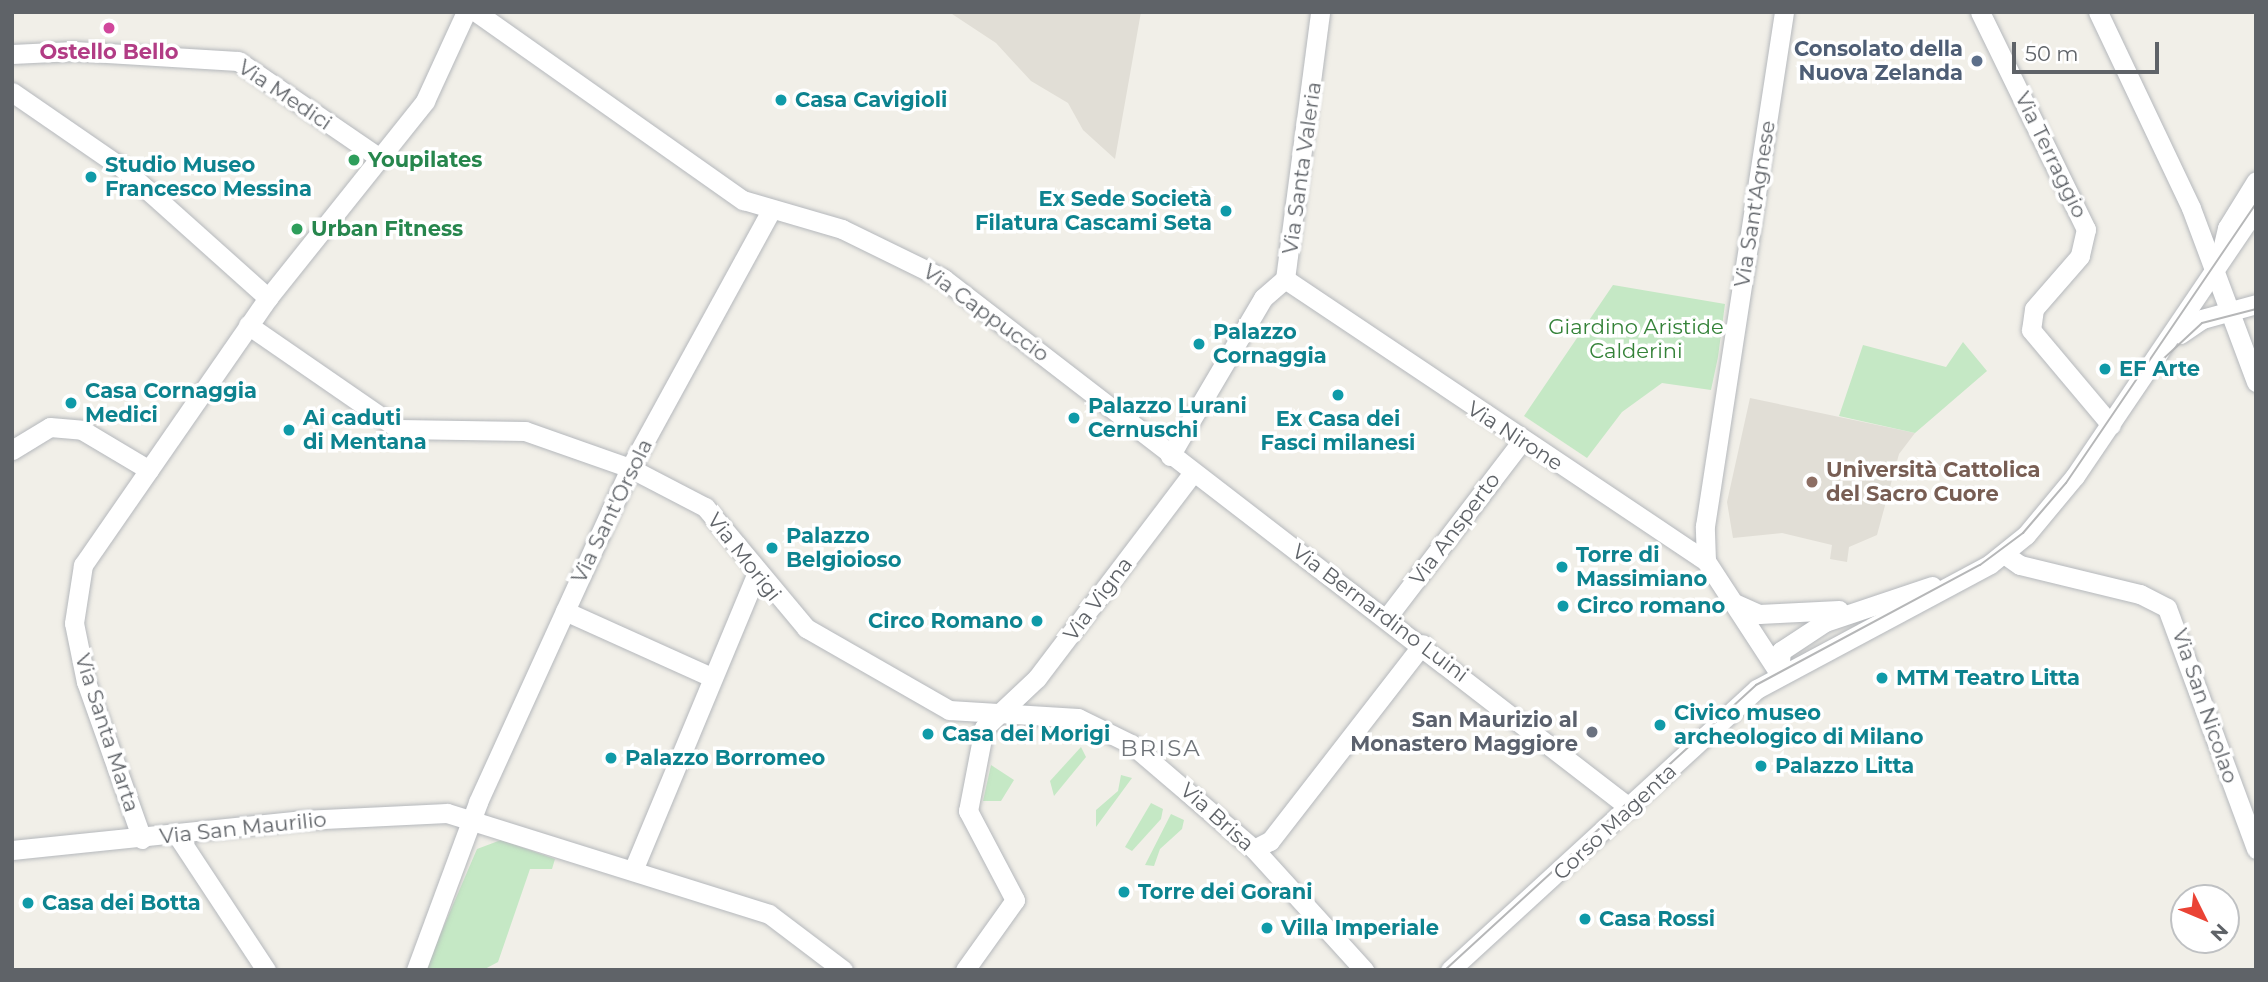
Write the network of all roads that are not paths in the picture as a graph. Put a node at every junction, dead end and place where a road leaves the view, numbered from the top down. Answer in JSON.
{"nodes":[{"id":1,"x":466,"y":12,"type":"edge"},
{"id":2,"x":476,"y":12,"type":"edge"},
{"id":3,"x":1320,"y":12,"type":"edge"},
{"id":4,"x":1784,"y":12,"type":"edge"},
{"id":5,"x":1980,"y":12,"type":"edge"},
{"id":6,"x":2098,"y":12,"type":"edge"},
{"id":7,"x":12,"y":54,"type":"edge"},
{"id":8,"x":12,"y":92,"type":"edge"},
{"id":9,"x":381,"y":159,"type":"junction"},
{"id":10,"x":2256,"y":181,"type":"edge"},
{"id":11,"x":2256,"y":209,"type":"edge"},
{"id":12,"x":770,"y":212,"type":"junction"},
{"id":13,"x":2217,"y":273,"type":"junction"},
{"id":14,"x":1285,"y":279,"type":"junction"},
{"id":15,"x":268,"y":298,"type":"junction"},
{"id":16,"x":2256,"y":304,"type":"edge"},
{"id":17,"x":2229,"y":310,"type":"junction"},
{"id":18,"x":248,"y":325,"type":"junction"},
{"id":19,"x":2162,"y":352,"type":"junction"},
{"id":20,"x":2256,"y":382,"type":"edge"},
{"id":21,"x":2111,"y":425,"type":"junction"},
{"id":22,"x":1522,"y":442,"type":"junction"},
{"id":23,"x":12,"y":450,"type":"edge"},
{"id":24,"x":1170,"y":456,"type":"junction"},
{"id":25,"x":630,"y":468,"type":"junction"},
{"id":26,"x":149,"y":470,"type":"junction"},
{"id":27,"x":1192,"y":474,"type":"junction"},
{"id":28,"x":2004,"y":554,"type":"junction"},
{"id":29,"x":1706,"y":561,"type":"junction"},
{"id":30,"x":756,"y":575,"type":"junction"},
{"id":31,"x":1960,"y":581,"type":"junction"},
{"id":32,"x":1734,"y":603,"type":"junction"},
{"id":33,"x":1850,"y":609,"type":"junction"},
{"id":34,"x":565,"y":611,"type":"junction"},
{"id":35,"x":1388,"y":616,"type":"junction"},
{"id":36,"x":1423,"y":644,"type":"junction"},
{"id":37,"x":1779,"y":673,"type":"junction"},
{"id":38,"x":709,"y":676,"type":"junction"},
{"id":39,"x":996,"y":716,"type":"junction"},
{"id":40,"x":1630,"y":808,"type":"junction"},
{"id":41,"x":472,"y":819,"type":"junction"},
{"id":42,"x":177,"y":835,"type":"junction"},
{"id":43,"x":142,"y":839,"type":"junction"},
{"id":44,"x":1254,"y":849,"type":"junction"},
{"id":45,"x":2256,"y":849,"type":"edge"},
{"id":46,"x":12,"y":850,"type":"edge"},
{"id":47,"x":634,"y":867,"type":"junction"},
{"id":48,"x":416,"y":969,"type":"edge"},
{"id":49,"x":265,"y":970,"type":"edge"},
{"id":50,"x":843,"y":970,"type":"edge"},
{"id":51,"x":965,"y":970,"type":"edge"},
{"id":52,"x":1364,"y":970,"type":"edge"},
{"id":53,"x":1450,"y":970,"type":"edge"}],
"edges":[{"from":1,"to":9,"type":"street","name":"Via Santa Marta"},
{"from":2,"to":12,"type":"street","name":"Via Cappuccio"},
{"from":3,"to":14,"type":"street","name":"Via Santa Valeria"},
{"from":4,"to":29,"type":"street","name":"Via Sant'Agnese"},
{"from":5,"to":21,"type":"street","name":"Via Terraggio"},
{"from":6,"to":13,"type":"street"},
{"from":7,"to":9,"type":"street","name":"Via Medici"},
{"from":8,"to":15,"type":"street"},
{"from":9,"to":15,"type":"street","name":"Via Santa Marta"},
{"from":10,"to":13,"type":"street"},
{"from":11,"to":13,"type":"street"},
{"from":12,"to":24,"type":"street","name":"Via Cappuccio"},
{"from":12,"to":25,"type":"street","name":"Via Sant'Orsola"},
{"from":13,"to":17,"type":"street"},
{"from":13,"to":19,"type":"street"},
{"from":14,"to":22,"type":"street","name":"Via Nirone"},
{"from":14,"to":24,"type":"street","name":"Via Santa Valeria"},
{"from":15,"to":18,"type":"street","name":"Via Santa Marta"},
{"from":16,"to":17,"type":"street"},
{"from":17,"to":19,"type":"street"},
{"from":17,"to":20,"type":"street"},
{"from":18,"to":25,"type":"street","name":"Via Morigi"},
{"from":18,"to":26,"type":"street","name":"Via Santa Marta"},
{"from":19,"to":21,"type":"street","name":"Corso Magenta"},
{"from":21,"to":28,"type":"street","name":"Corso Magenta"},
{"from":22,"to":29,"type":"street","name":"Via Nirone"},
{"from":22,"to":35,"type":"street","name":"Via Ansperto"},
{"from":23,"to":26,"type":"street"},
{"from":24,"to":27,"type":"street","name":"Via Cappuccio"},
{"from":25,"to":30,"type":"street","name":"Via Morigi"},
{"from":25,"to":34,"type":"street","name":"Via Sant'Orsola"},
{"from":26,"to":43,"type":"street","name":"Via Santa Marta"},
{"from":27,"to":35,"type":"street","name":"Via Bernardino Luini"},
{"from":27,"to":39,"type":"street","name":"Via Vigna"},
{"from":28,"to":31,"type":"street","name":"Corso Magenta"},
{"from":28,"to":45,"type":"street","name":"Via San Nicolao"},
{"from":29,"to":32,"type":"street","name":"Via Nirone"},
{"from":30,"to":38,"type":"street"},
{"from":30,"to":39,"type":"street","name":"Via Morigi"},
{"from":31,"to":33,"type":"street","name":"Corso Magenta"},
{"from":31,"to":37,"type":"street","name":"Corso Magenta"},
{"from":32,"to":33,"type":"street"},
{"from":32,"to":37,"type":"street","name":"Via Nirone"},
{"from":33,"to":37,"type":"street","name":"Corso Magenta"},
{"from":34,"to":38,"type":"street"},
{"from":34,"to":41,"type":"street","name":"Via Sant'Orsola"},
{"from":35,"to":36,"type":"street","name":"Via Bernardino Luini"},
{"from":36,"to":40,"type":"street","name":"Via Bernardino Luini"},
{"from":36,"to":44,"type":"street"},
{"from":37,"to":40,"type":"street","name":"Corso Magenta"},
{"from":38,"to":47,"type":"street"},
{"from":39,"to":44,"type":"street","name":"Via Brisa"},
{"from":39,"to":51,"type":"street","name":"Via Vigna"},
{"from":40,"to":53,"type":"street","name":"Corso Magenta"},
{"from":41,"to":42,"type":"street","name":"Via San Maurilio"},
{"from":41,"to":47,"type":"street","name":"Via San Maurilio"},
{"from":41,"to":48,"type":"street","name":"Via Sant'Orsola"},
{"from":42,"to":43,"type":"street","name":"Via San Maurilio"},
{"from":42,"to":49,"type":"street"},
{"from":43,"to":46,"type":"street","name":"Via San Maurilio"},
{"from":44,"to":52,"type":"street","name":"Via Brisa"},
{"from":47,"to":50,"type":"street","name":"Via San Maurilio"}]}
